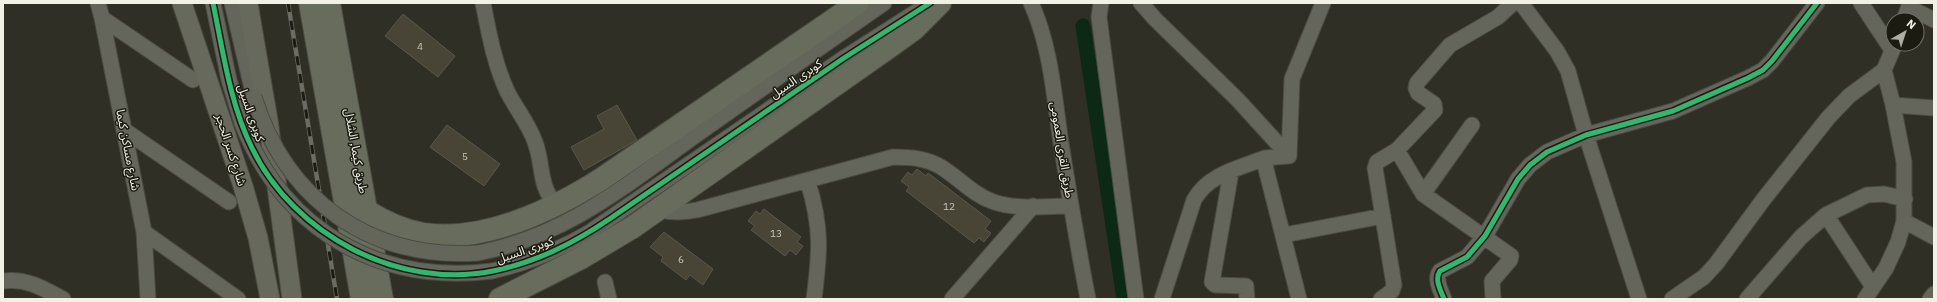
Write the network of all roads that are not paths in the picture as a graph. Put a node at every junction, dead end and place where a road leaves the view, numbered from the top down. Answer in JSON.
{"nodes":[{"id":1,"x":98,"y":3,"type":"edge"},
{"id":2,"x":182,"y":3,"type":"edge"},
{"id":3,"x":213,"y":3,"type":"edge"},
{"id":4,"x":232,"y":3,"type":"edge"},
{"id":5,"x":248,"y":3,"type":"edge"},
{"id":6,"x":310,"y":3,"type":"edge"},
{"id":7,"x":329,"y":3,"type":"edge"},
{"id":8,"x":483,"y":3,"type":"edge"},
{"id":9,"x":858,"y":3,"type":"edge"},
{"id":10,"x":884,"y":3,"type":"edge"},
{"id":11,"x":930,"y":3,"type":"edge"},
{"id":12,"x":940,"y":3,"type":"edge"},
{"id":13,"x":1031,"y":3,"type":"edge"},
{"id":14,"x":1101,"y":3,"type":"edge"},
{"id":15,"x":1141,"y":3,"type":"edge"},
{"id":16,"x":1322,"y":3,"type":"edge"},
{"id":17,"x":1513,"y":3,"type":"edge"},
{"id":18,"x":1521,"y":3,"type":"edge"},
{"id":19,"x":1817,"y":3,"type":"edge"},
{"id":20,"x":1861,"y":3,"type":"edge"},
{"id":21,"x":1908,"y":10,"type":"edge"},
{"id":22,"x":102,"y":18,"type":"junction"},
{"id":23,"x":1934,"y":20,"type":"edge"},
{"id":24,"x":1885,"y":36,"type":"edge"},
{"id":25,"x":1891,"y":52,"type":"edge"},
{"id":26,"x":1884,"y":70,"type":"junction"},
{"id":27,"x":193,"y":80,"type":"dead end"},
{"id":28,"x":1893,"y":105,"type":"junction"},
{"id":29,"x":1934,"y":108,"type":"edge"},
{"id":30,"x":1472,"y":125,"type":"dead end"},
{"id":31,"x":124,"y":130,"type":"junction"},
{"id":32,"x":1586,"y":135,"type":"junction"},
{"id":33,"x":1397,"y":150,"type":"junction"},
{"id":34,"x":1289,"y":156,"type":"junction"},
{"id":35,"x":1265,"y":158,"type":"junction"},
{"id":36,"x":1231,"y":172,"type":"junction"},
{"id":37,"x":808,"y":182,"type":"junction"},
{"id":38,"x":1423,"y":194,"type":"junction"},
{"id":39,"x":1905,"y":199,"type":"junction"},
{"id":40,"x":229,"y":202,"type":"dead end"},
{"id":41,"x":556,"y":205,"type":"junction"},
{"id":42,"x":1033,"y":206,"type":"junction"},
{"id":43,"x":1071,"y":206,"type":"junction"},
{"id":44,"x":656,"y":209,"type":"junction"},
{"id":45,"x":367,"y":211,"type":"junction"},
{"id":46,"x":1826,"y":215,"type":"junction"},
{"id":47,"x":1383,"y":216,"type":"junction"},
{"id":48,"x":1904,"y":222,"type":"junction"},
{"id":49,"x":144,"y":232,"type":"junction"},
{"id":50,"x":1284,"y":235,"type":"junction"},
{"id":51,"x":1485,"y":236,"type":"junction"},
{"id":52,"x":1934,"y":237,"type":"edge"},
{"id":53,"x":3,"y":281,"type":"edge"},
{"id":54,"x":605,"y":282,"type":"dead end"},
{"id":55,"x":1869,"y":293,"type":"edge"},
{"id":56,"x":1934,"y":294,"type":"edge"},
{"id":57,"x":63,"y":299,"type":"edge"},
{"id":58,"x":148,"y":299,"type":"edge"},
{"id":59,"x":238,"y":299,"type":"edge"},
{"id":60,"x":270,"y":299,"type":"edge"},
{"id":61,"x":292,"y":299,"type":"edge"},
{"id":62,"x":362,"y":299,"type":"edge"},
{"id":63,"x":382,"y":299,"type":"edge"},
{"id":64,"x":500,"y":299,"type":"edge"},
{"id":65,"x":609,"y":299,"type":"edge"},
{"id":66,"x":814,"y":299,"type":"edge"},
{"id":67,"x":952,"y":299,"type":"edge"},
{"id":68,"x":1088,"y":299,"type":"edge"},
{"id":69,"x":1136,"y":299,"type":"edge"},
{"id":70,"x":1162,"y":299,"type":"edge"},
{"id":71,"x":1247,"y":299,"type":"edge"},
{"id":72,"x":1299,"y":299,"type":"edge"},
{"id":73,"x":1381,"y":299,"type":"edge"},
{"id":74,"x":1444,"y":299,"type":"edge"},
{"id":75,"x":1492,"y":299,"type":"edge"},
{"id":76,"x":1639,"y":299,"type":"edge"},
{"id":77,"x":1672,"y":299,"type":"edge"},
{"id":78,"x":1746,"y":299,"type":"edge"},
{"id":79,"x":1930,"y":299,"type":"edge"}],
"edges":[{"from":1,"to":22,"type":"street","name":"شارع مساكن كيما"},
{"from":2,"to":60,"type":"main road","name":"شارع كسر الحجر"},
{"from":3,"to":11,"type":"street","name":"كوبرى السيل","bridge":true},
{"from":4,"to":10,"type":"street","name":"كوبرى السيل","bridge":true},
{"from":5,"to":61,"type":"main road"},
{"from":6,"to":62,"type":"highway","name":"طريق كيما, الشلال"},
{"from":7,"to":45,"type":"highway","name":"طريق كيما, الشلال"},
{"from":8,"to":41,"type":"street"},
{"from":9,"to":41,"type":"highway"},
{"from":12,"to":44,"type":"highway"},
{"from":13,"to":43,"type":"street","name":"طريق القرى العمومى"},
{"from":14,"to":69,"type":"street"},
{"from":15,"to":34,"type":"street"},
{"from":16,"to":34,"type":"street"},
{"from":17,"to":33,"type":"street"},
{"from":18,"to":32,"type":"street"},
{"from":19,"to":32,"type":"street"},
{"from":20,"to":24,"type":"street"},
{"from":21,"to":23,"type":"street"},
{"from":22,"to":27,"type":"street"},
{"from":22,"to":31,"type":"street","name":"شارع مساكن كيما"},
{"from":25,"to":26,"type":"street"},
{"from":26,"to":28,"type":"street"},
{"from":26,"to":77,"type":"street"},
{"from":28,"to":29,"type":"street"},
{"from":28,"to":39,"type":"street"},
{"from":30,"to":38,"type":"street"},
{"from":31,"to":40,"type":"street"},
{"from":31,"to":49,"type":"street","name":"شارع مساكن كيما"},
{"from":32,"to":51,"type":"street"},
{"from":32,"to":76,"type":"street"},
{"from":33,"to":38,"type":"street"},
{"from":33,"to":47,"type":"street"},
{"from":34,"to":35,"type":"street"},
{"from":35,"to":36,"type":"street"},
{"from":35,"to":50,"type":"street"},
{"from":36,"to":70,"type":"street"},
{"from":36,"to":71,"type":"street"},
{"from":37,"to":42,"type":"street"},
{"from":37,"to":44,"type":"street"},
{"from":37,"to":66,"type":"street"},
{"from":38,"to":51,"type":"street"},
{"from":39,"to":46,"type":"street"},
{"from":39,"to":48,"type":"street"},
{"from":41,"to":45,"type":"highway"},
{"from":42,"to":43,"type":"street"},
{"from":42,"to":67,"type":"street"},
{"from":43,"to":68,"type":"street","name":"طريق القرى العمومى"},
{"from":44,"to":64,"type":"highway"},
{"from":45,"to":63,"type":"highway","name":"طريق كيما, الشلال"},
{"from":46,"to":55,"type":"street"},
{"from":46,"to":78,"type":"street"},
{"from":47,"to":50,"type":"street"},
{"from":47,"to":73,"type":"street"},
{"from":48,"to":52,"type":"street"},
{"from":48,"to":55,"type":"street"},
{"from":49,"to":58,"type":"street","name":"شارع مساكن كيما"},
{"from":49,"to":59,"type":"street"},
{"from":50,"to":72,"type":"street"},
{"from":51,"to":74,"type":"street"},
{"from":51,"to":75,"type":"street"},
{"from":53,"to":57,"type":"street"},
{"from":54,"to":65,"type":"street"},
{"from":56,"to":79,"type":"street"}]}
